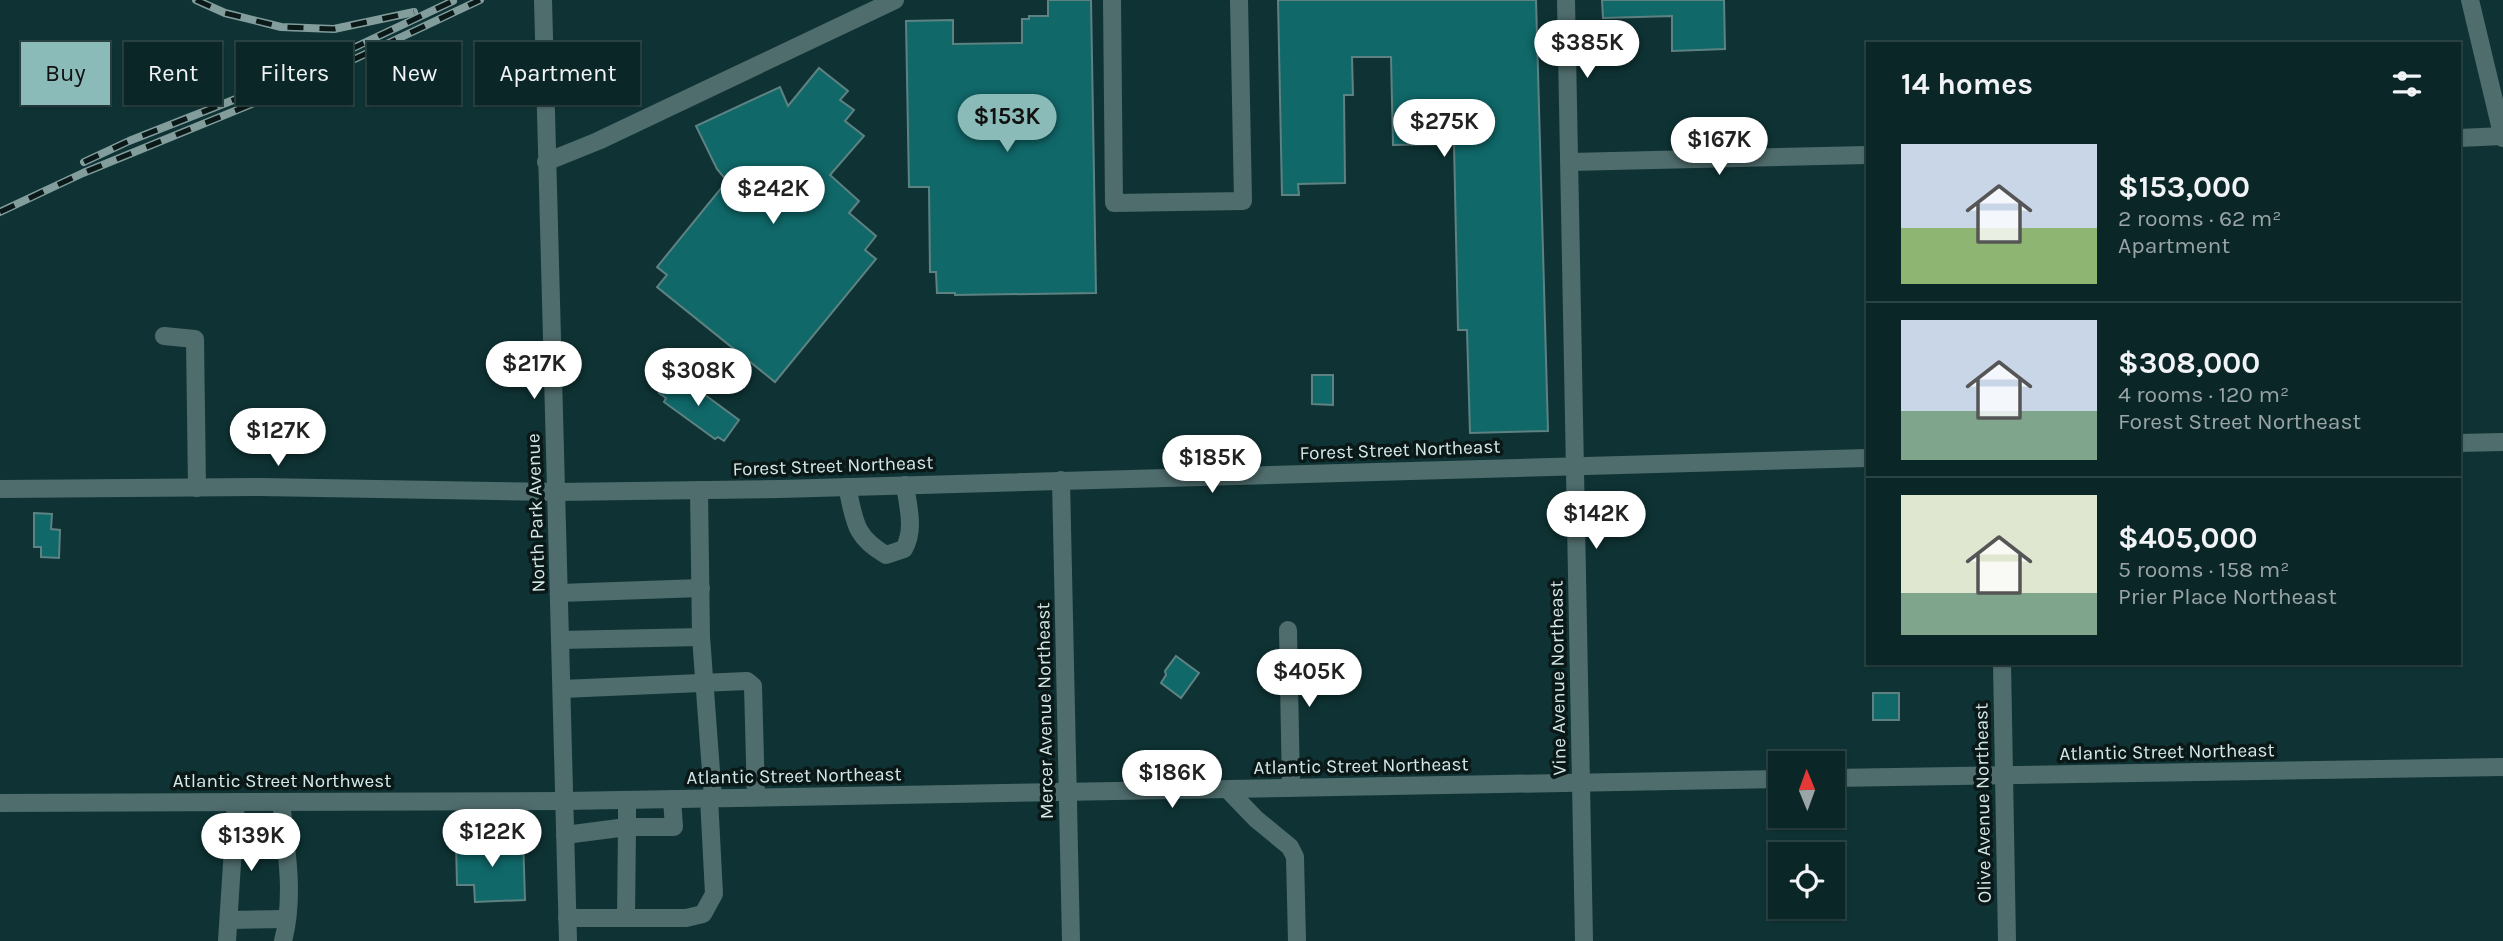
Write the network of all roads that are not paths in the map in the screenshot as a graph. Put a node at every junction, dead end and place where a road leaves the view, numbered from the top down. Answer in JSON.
{"nodes":[{"id":1,"x":543,"y":0,"type":"edge"},
{"id":2,"x":895,"y":0,"type":"edge"},
{"id":3,"x":1112,"y":0,"type":"edge"},
{"id":4,"x":1239,"y":0,"type":"edge"},
{"id":5,"x":1566,"y":0,"type":"edge"},
{"id":6,"x":2470,"y":0,"type":"edge"},
{"id":7,"x":2503,"y":137,"type":"edge"},
{"id":8,"x":2461,"y":138,"type":"edge"},
{"id":9,"x":1866,"y":155,"type":"edge"},
{"id":10,"x":546,"y":162,"type":"junction"},
{"id":11,"x":1570,"y":162,"type":"junction"},
{"id":12,"x":164,"y":336,"type":"dead end"},
{"id":13,"x":2503,"y":442,"type":"edge"},
{"id":14,"x":2461,"y":443,"type":"edge"},
{"id":15,"x":1866,"y":458,"type":"edge"},
{"id":16,"x":1575,"y":466,"type":"junction"},
{"id":17,"x":1061,"y":480,"type":"junction"},
{"id":18,"x":905,"y":485,"type":"junction"},
{"id":19,"x":847,"y":487,"type":"junction"},
{"id":20,"x":197,"y":488,"type":"junction"},
{"id":21,"x":0,"y":489,"type":"edge"},
{"id":22,"x":699,"y":490,"type":"junction"},
{"id":23,"x":556,"y":492,"type":"junction"},
{"id":24,"x":701,"y":588,"type":"junction"},
{"id":25,"x":559,"y":593,"type":"junction"},
{"id":26,"x":1288,"y":630,"type":"dead end"},
{"id":27,"x":701,"y":637,"type":"junction"},
{"id":28,"x":560,"y":640,"type":"junction"},
{"id":29,"x":2002,"y":665,"type":"edge"},
{"id":30,"x":706,"y":684,"type":"junction"},
{"id":31,"x":562,"y":689,"type":"junction"},
{"id":32,"x":2503,"y":767,"type":"edge"},
{"id":33,"x":2004,"y":775,"type":"junction"},
{"id":34,"x":1845,"y":778,"type":"edge"},
{"id":35,"x":1768,"y":779,"type":"edge"},
{"id":36,"x":1581,"y":783,"type":"junction"},
{"id":37,"x":1291,"y":788,"type":"junction"},
{"id":38,"x":1228,"y":790,"type":"junction"},
{"id":39,"x":1068,"y":791,"type":"junction"},
{"id":40,"x":756,"y":797,"type":"junction"},
{"id":41,"x":711,"y":798,"type":"junction"},
{"id":42,"x":672,"y":799,"type":"junction"},
{"id":43,"x":627,"y":800,"type":"junction"},
{"id":44,"x":565,"y":801,"type":"junction"},
{"id":45,"x":236,"y":802,"type":"junction"},
{"id":46,"x":281,"y":802,"type":"junction"},
{"id":47,"x":0,"y":803,"type":"edge"},
{"id":48,"x":627,"y":827,"type":"junction"},
{"id":49,"x":565,"y":835,"type":"junction"},
{"id":50,"x":567,"y":918,"type":"junction"},
{"id":51,"x":626,"y":918,"type":"junction"},
{"id":52,"x":286,"y":919,"type":"junction"},
{"id":53,"x":229,"y":920,"type":"junction"},
{"id":54,"x":227,"y":941,"type":"edge"},
{"id":55,"x":283,"y":941,"type":"edge"},
{"id":56,"x":568,"y":941,"type":"edge"},
{"id":57,"x":1071,"y":941,"type":"edge"},
{"id":58,"x":1297,"y":941,"type":"edge"},
{"id":59,"x":1584,"y":941,"type":"edge"},
{"id":60,"x":2007,"y":941,"type":"edge"}],
"edges":[{"from":1,"to":10,"type":"street","name":"North Park Avenue"},
{"from":2,"to":10,"type":"street"},
{"from":3,"to":4,"type":"street"},
{"from":5,"to":11,"type":"street","name":"Vine Avenue Northeast"},
{"from":6,"to":7,"type":"street"},
{"from":7,"to":8,"type":"street"},
{"from":9,"to":11,"type":"street"},
{"from":10,"to":23,"type":"street","name":"North Park Avenue"},
{"from":11,"to":16,"type":"street","name":"Vine Avenue Northeast"},
{"from":12,"to":20,"type":"street"},
{"from":13,"to":14,"type":"street"},
{"from":15,"to":16,"type":"street","name":"Forest Street Northeast"},
{"from":16,"to":17,"type":"street","name":"Forest Street Northeast"},
{"from":16,"to":36,"type":"street","name":"Vine Avenue Northeast"},
{"from":17,"to":18,"type":"street","name":"Forest Street Northeast"},
{"from":17,"to":39,"type":"street","name":"Mercer Avenue Northeast"},
{"from":18,"to":19,"type":"street","name":"Forest Street Northeast"},
{"from":18,"to":19,"type":"street"},
{"from":19,"to":22,"type":"street","name":"Forest Street Northeast"},
{"from":20,"to":21,"type":"street","name":"Forest Street Northeast"},
{"from":20,"to":23,"type":"street","name":"Forest Street Northeast"},
{"from":22,"to":23,"type":"street","name":"Forest Street Northeast"},
{"from":22,"to":24,"type":"street"},
{"from":23,"to":25,"type":"street","name":"North Park Avenue"},
{"from":24,"to":25,"type":"street"},
{"from":24,"to":27,"type":"street"},
{"from":25,"to":28,"type":"street","name":"North Park Avenue"},
{"from":26,"to":37,"type":"street"},
{"from":27,"to":28,"type":"street"},
{"from":27,"to":30,"type":"street"},
{"from":28,"to":31,"type":"street","name":"North Park Avenue"},
{"from":29,"to":33,"type":"street","name":"Olive Avenue Northeast"},
{"from":30,"to":31,"type":"street"},
{"from":30,"to":40,"type":"street"},
{"from":30,"to":41,"type":"street"},
{"from":31,"to":44,"type":"street","name":"North Park Avenue"},
{"from":32,"to":33,"type":"street","name":"Atlantic Street Northeast"},
{"from":33,"to":34,"type":"street","name":"Atlantic Street Northeast"},
{"from":33,"to":60,"type":"street","name":"Olive Avenue Northeast"},
{"from":35,"to":36,"type":"street","name":"Atlantic Street Northeast"},
{"from":36,"to":37,"type":"street","name":"Atlantic Street Northeast"},
{"from":36,"to":59,"type":"street","name":"Vine Avenue Northeast"},
{"from":37,"to":38,"type":"street","name":"Atlantic Street Northeast"},
{"from":38,"to":39,"type":"street","name":"Atlantic Street Northeast"},
{"from":38,"to":58,"type":"street"},
{"from":39,"to":40,"type":"street","name":"Atlantic Street Northeast"},
{"from":39,"to":57,"type":"street","name":"Mercer Avenue Northeast"},
{"from":40,"to":41,"type":"street","name":"Atlantic Street Northeast"},
{"from":41,"to":42,"type":"street","name":"Atlantic Street Northeast"},
{"from":41,"to":51,"type":"street"},
{"from":42,"to":43,"type":"street","name":"Atlantic Street Northeast"},
{"from":42,"to":48,"type":"street"},
{"from":43,"to":44,"type":"street","name":"Atlantic Street Northeast"},
{"from":43,"to":48,"type":"street"},
{"from":44,"to":46,"type":"street","name":"Atlantic Street Northwest"},
{"from":44,"to":49,"type":"street","name":"North Park Avenue"},
{"from":45,"to":46,"type":"street","name":"Atlantic Street Northwest"},
{"from":45,"to":47,"type":"street","name":"Atlantic Street Northwest"},
{"from":45,"to":53,"type":"street"},
{"from":46,"to":52,"type":"street"},
{"from":48,"to":49,"type":"street"},
{"from":48,"to":51,"type":"street"},
{"from":49,"to":50,"type":"street","name":"North Park Avenue"},
{"from":50,"to":51,"type":"street"},
{"from":50,"to":56,"type":"street","name":"North Park Avenue"},
{"from":52,"to":53,"type":"street"},
{"from":52,"to":55,"type":"street"},
{"from":53,"to":54,"type":"street"}]}
